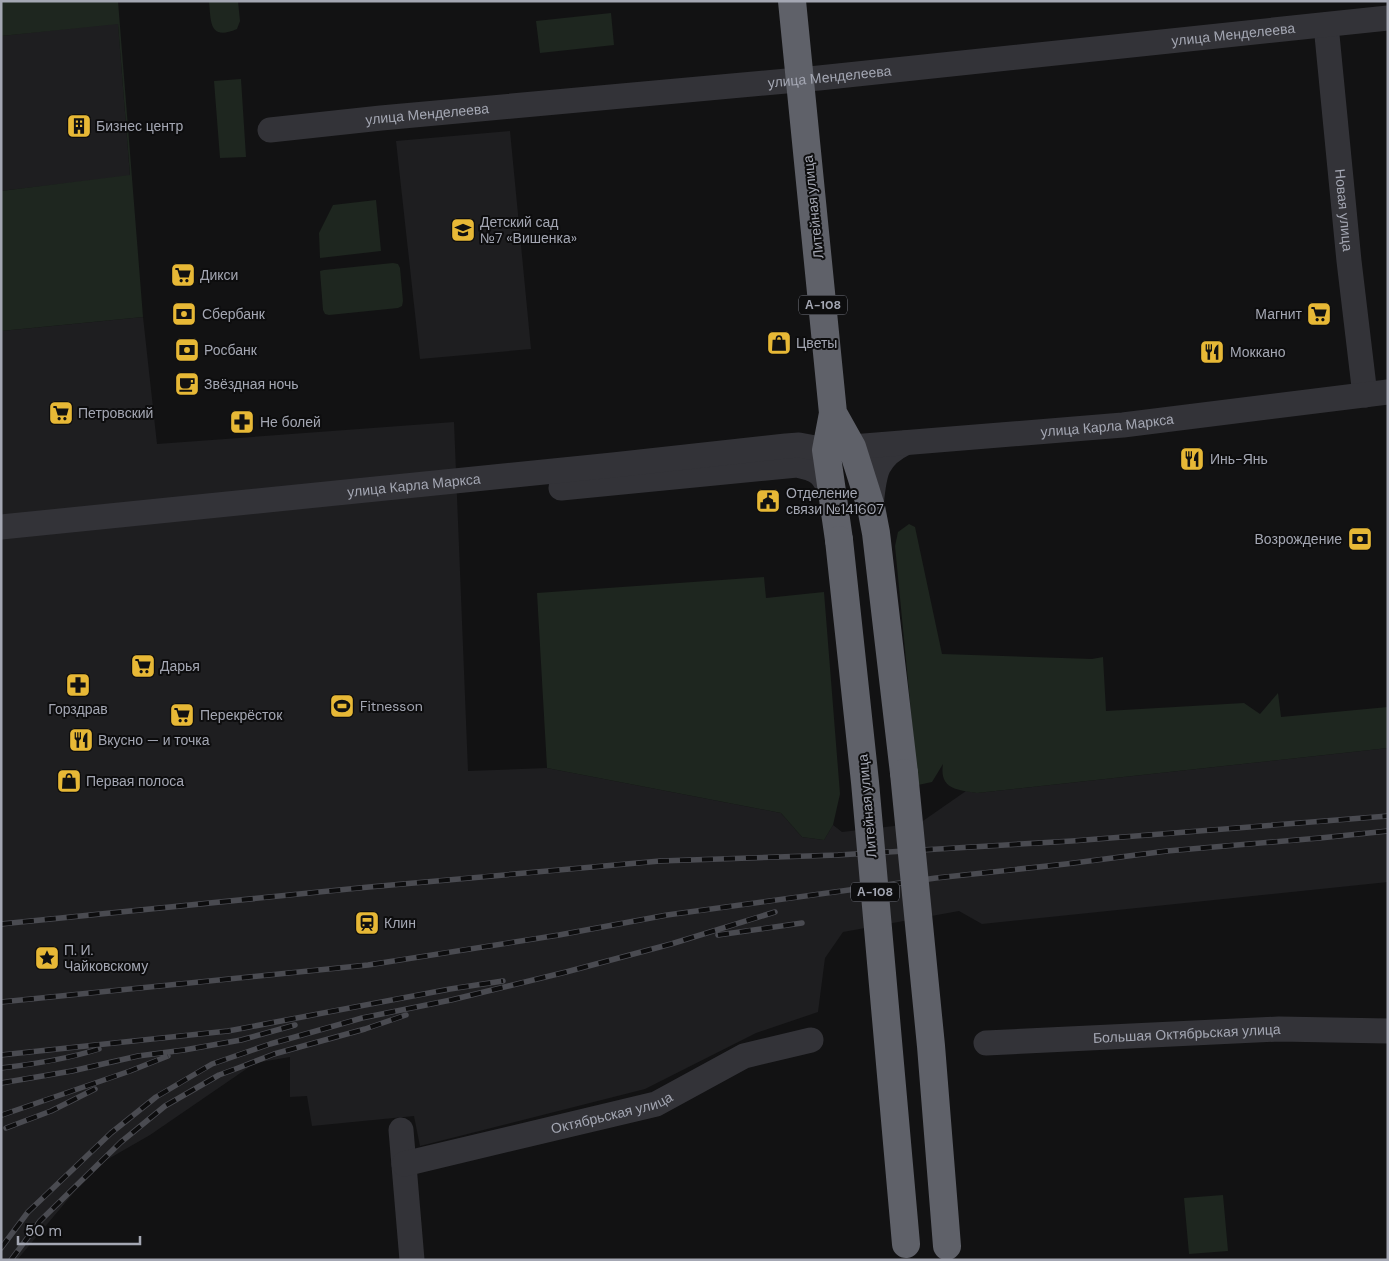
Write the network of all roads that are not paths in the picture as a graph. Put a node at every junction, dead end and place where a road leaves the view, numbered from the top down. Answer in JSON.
{"nodes":[{"id":1,"x":792,"y":1,"type":"edge"},
{"id":2,"x":1388,"y":18,"type":"edge"},
{"id":3,"x":1326,"y":25,"type":"junction"},
{"id":4,"x":800,"y":80,"type":"junction"},
{"id":5,"x":270,"y":130,"type":"dead end"},
{"id":6,"x":1376,"y":394,"type":"edge"},
{"id":7,"x":905,"y":443,"type":"junction"},
{"id":8,"x":839,"y":448,"type":"junction"},
{"id":9,"x":798,"y":465,"type":"junction"},
{"id":10,"x":833,"y":495,"type":"junction"},
{"id":11,"x":874,"y":520,"type":"junction"},
{"id":12,"x":1,"y":528,"type":"edge"},
{"id":13,"x":1,"y":543,"type":"edge"},
{"id":14,"x":1388,"y":1031,"type":"edge"},
{"id":15,"x":811,"y":1040,"type":"dead end"},
{"id":16,"x":986,"y":1043,"type":"dead end"},
{"id":17,"x":401,"y":1130,"type":"dead end"},
{"id":18,"x":404,"y":1164,"type":"junction"},
{"id":19,"x":907,"y":1252,"type":"edge"},
{"id":20,"x":948,"y":1253,"type":"edge"},
{"id":21,"x":412,"y":1260,"type":"edge"}],
"edges":[{"from":1,"to":4,"type":"highway","name":"Литейная улица","number":"А-108"},
{"from":2,"to":3,"type":"street","name":"улица Менделеева"},
{"from":3,"to":4,"type":"street","name":"улица Менделеева"},
{"from":3,"to":6,"type":"street","name":"Новая улица"},
{"from":4,"to":5,"type":"street","name":"улица Менделеева"},
{"from":4,"to":8,"type":"highway","name":"Литейная улица","number":"А-108"},
{"from":6,"to":7,"type":"street","name":"улица Карла Маркса"},
{"from":7,"to":8,"type":"street","name":"улица Карла Маркса"},
{"from":7,"to":11,"type":"street","number":"А-108"},
{"from":8,"to":9,"type":"street","name":"улица Карла Маркса"},
{"from":8,"to":10,"type":"highway","name":"Литейная улица","number":"А-108"},
{"from":8,"to":11,"type":"highway","name":"Литейная улица","number":"А-108"},
{"from":8,"to":12,"type":"street","name":"улица Карла Маркса"},
{"from":9,"to":10,"type":"street","name":"улица Карла Маркса"},
{"from":9,"to":13,"type":"street","name":"улица Карла Маркса"},
{"from":10,"to":19,"type":"highway","name":"Литейная улица","number":"А-108","bridge":true},
{"from":11,"to":20,"type":"highway","name":"Литейная улица","number":"А-108","bridge":true},
{"from":14,"to":16,"type":"street","name":"Большая Октябрьская улица"},
{"from":15,"to":18,"type":"street","name":"Октябрьская улица"},
{"from":17,"to":18,"type":"street"},
{"from":18,"to":21,"type":"street"}]}
